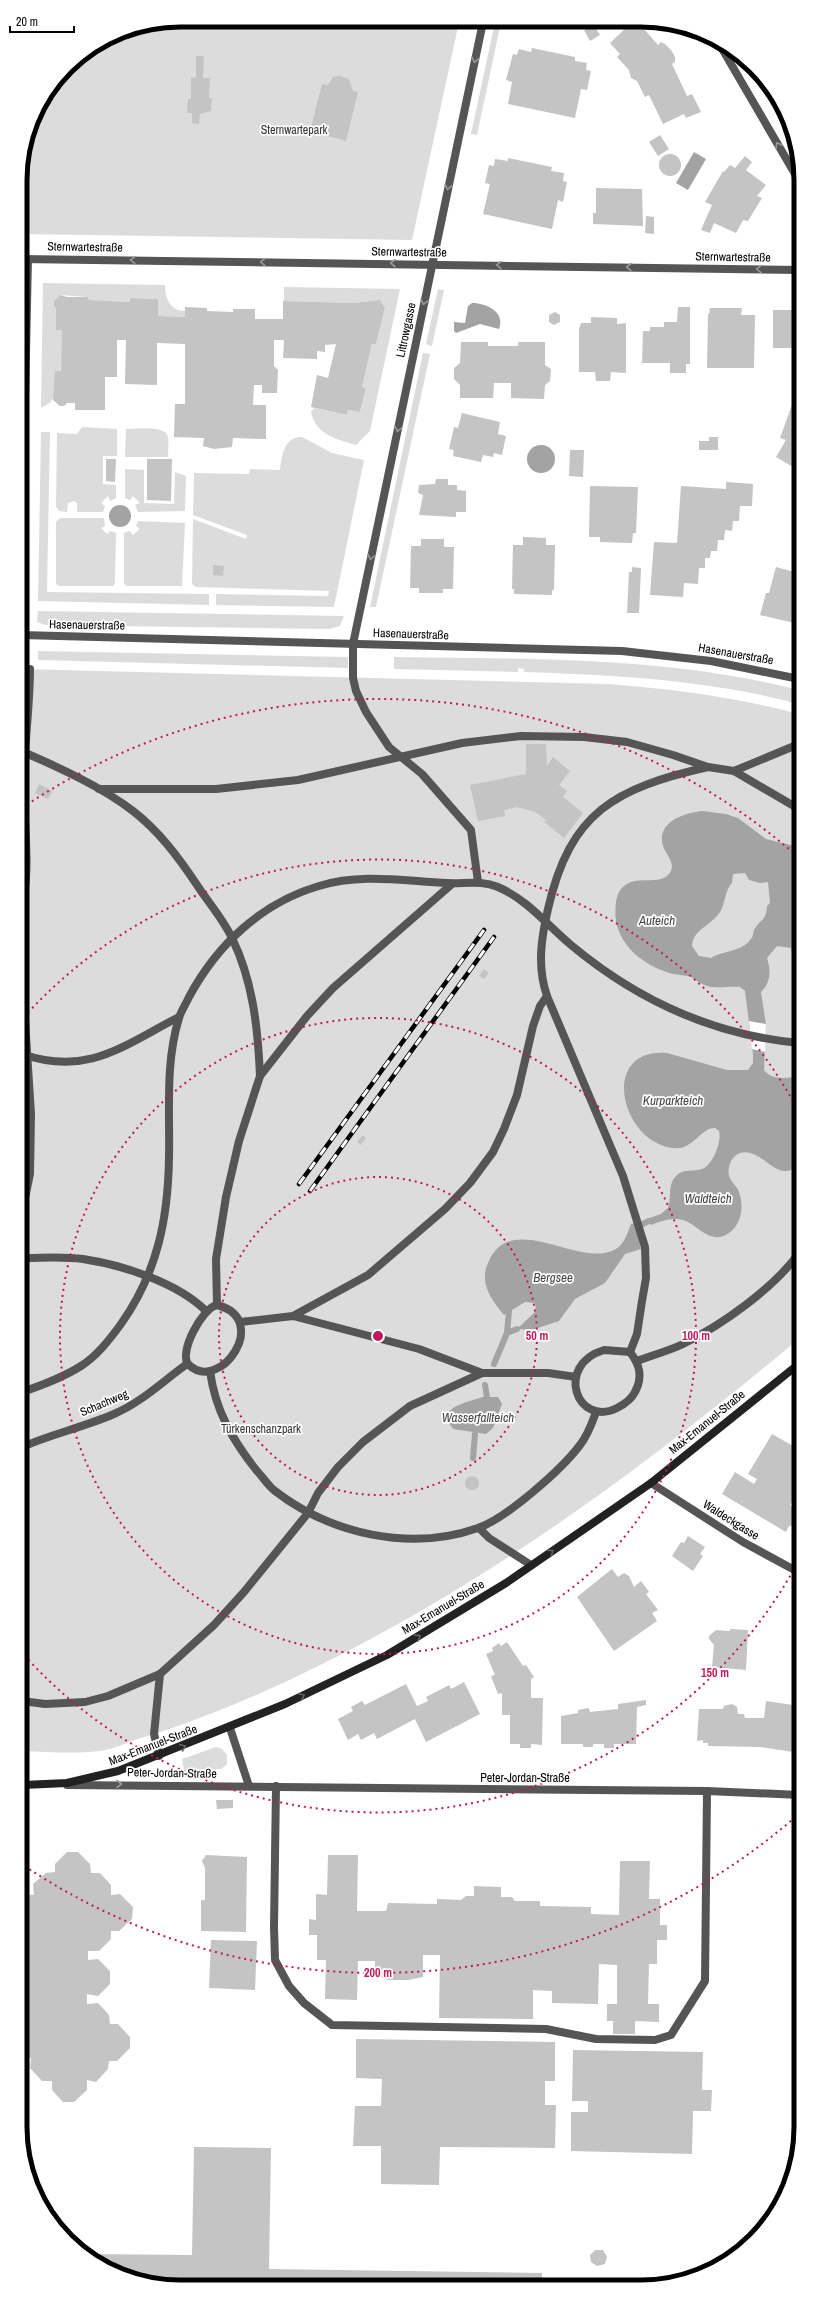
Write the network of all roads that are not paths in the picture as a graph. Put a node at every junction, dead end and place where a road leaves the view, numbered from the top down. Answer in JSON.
{"nodes":[{"id":1,"x":482,"y":27,"type":"edge"},
{"id":2,"x":725,"y":53,"type":"edge"},
{"id":3,"x":794,"y":171,"type":"edge"},
{"id":4,"x":27,"y":259,"type":"edge"},
{"id":5,"x":432,"y":264,"type":"junction"},
{"id":6,"x":794,"y":270,"type":"edge"},
{"id":7,"x":27,"y":635,"type":"edge"},
{"id":8,"x":353,"y":644,"type":"junction"},
{"id":9,"x":30,"y":669,"type":"dead end"},
{"id":10,"x":794,"y":678,"type":"edge"},
{"id":11,"x":27,"y":727,"type":"edge"},
{"id":12,"x":794,"y":746,"type":"edge"},
{"id":13,"x":27,"y":754,"type":"edge"},
{"id":14,"x":401,"y":758,"type":"junction"},
{"id":15,"x":708,"y":767,"type":"junction"},
{"id":16,"x":734,"y":771,"type":"junction"},
{"id":17,"x":99,"y":789,"type":"junction"},
{"id":18,"x":794,"y":806,"type":"edge"},
{"id":19,"x":478,"y":882,"type":"junction"},
{"id":20,"x":452,"y":884,"type":"junction"},
{"id":21,"x":545,"y":921,"type":"junction"},
{"id":22,"x":232,"y":937,"type":"junction"},
{"id":23,"x":547,"y":996,"type":"junction"},
{"id":24,"x":179,"y":1017,"type":"junction"},
{"id":25,"x":794,"y":1042,"type":"edge"},
{"id":26,"x":27,"y":1056,"type":"edge"},
{"id":27,"x":27,"y":1075,"type":"edge"},
{"id":28,"x":260,"y":1076,"type":"junction"},
{"id":29,"x":27,"y":1189,"type":"edge"},
{"id":30,"x":27,"y":1258,"type":"edge"},
{"id":31,"x":794,"y":1258,"type":"edge"},
{"id":32,"x":148,"y":1278,"type":"junction"},
{"id":33,"x":217,"y":1305,"type":"junction"},
{"id":34,"x":206,"y":1311,"type":"junction"},
{"id":35,"x":293,"y":1316,"type":"junction"},
{"id":36,"x":240,"y":1322,"type":"junction"},
{"id":37,"x":630,"y":1352,"type":"junction"},
{"id":38,"x":637,"y":1361,"type":"junction"},
{"id":39,"x":187,"y":1364,"type":"junction"},
{"id":40,"x":794,"y":1367,"type":"edge"},
{"id":41,"x":210,"y":1371,"type":"junction"},
{"id":42,"x":482,"y":1373,"type":"junction"},
{"id":43,"x":576,"y":1377,"type":"junction"},
{"id":44,"x":27,"y":1390,"type":"edge"},
{"id":45,"x":596,"y":1412,"type":"junction"},
{"id":46,"x":27,"y":1445,"type":"edge"},
{"id":47,"x":651,"y":1483,"type":"junction"},
{"id":48,"x":308,"y":1513,"type":"junction"},
{"id":49,"x":479,"y":1528,"type":"junction"},
{"id":50,"x":531,"y":1565,"type":"junction"},
{"id":51,"x":794,"y":1570,"type":"edge"},
{"id":52,"x":160,"y":1674,"type":"junction"},
{"id":53,"x":27,"y":1702,"type":"edge"},
{"id":54,"x":230,"y":1728,"type":"junction"},
{"id":55,"x":159,"y":1756,"type":"junction"},
{"id":56,"x":27,"y":1785,"type":"edge"},
{"id":57,"x":52,"y":1785,"type":"junction"},
{"id":58,"x":249,"y":1786,"type":"junction"},
{"id":59,"x":276,"y":1786,"type":"junction"},
{"id":60,"x":707,"y":1791,"type":"junction"},
{"id":61,"x":794,"y":1796,"type":"edge"}],
"edges":[{"from":1,"to":5,"type":"street","name":"Littrowgasse","one_way":true},
{"from":3,"to":2,"type":"street","one_way":true},
{"from":5,"to":4,"type":"street","name":"Sternwartestraße","one_way":true},
{"from":6,"to":5,"type":"street","name":"Sternwartestraße","one_way":true},
{"from":5,"to":8,"type":"street","name":"Littrowgasse","one_way":true},
{"from":7,"to":8,"type":"street","name":"Hasenauerstraße"},
{"from":8,"to":10,"type":"street","name":"Hasenauerstraße"},
{"from":8,"to":14,"type":"street","name":"Littrowgasse"},
{"from":9,"to":11,"type":"street"},
{"from":12,"to":16,"type":"street"},
{"from":13,"to":17,"type":"street"},
{"from":14,"to":15,"type":"street"},
{"from":14,"to":17,"type":"street"},
{"from":14,"to":19,"type":"street","name":"Littrowgasse"},
{"from":15,"to":16,"type":"street"},
{"from":15,"to":21,"type":"street"},
{"from":16,"to":18,"type":"street"},
{"from":17,"to":22,"type":"street"},
{"from":19,"to":20,"type":"street"},
{"from":19,"to":21,"type":"street"},
{"from":20,"to":22,"type":"street"},
{"from":20,"to":28,"type":"street"},
{"from":21,"to":23,"type":"street"},
{"from":21,"to":25,"type":"street"},
{"from":22,"to":24,"type":"street"},
{"from":22,"to":28,"type":"street"},
{"from":23,"to":35,"type":"street"},
{"from":23,"to":37,"type":"street"},
{"from":24,"to":26,"type":"street"},
{"from":24,"to":32,"type":"street"},
{"from":27,"to":29,"type":"street"},
{"from":28,"to":33,"type":"street"},
{"from":30,"to":32,"type":"street"},
{"from":31,"to":38,"type":"street"},
{"from":32,"to":34,"type":"street"},
{"from":32,"to":44,"type":"street"},
{"from":33,"to":34,"type":"street"},
{"from":33,"to":36,"type":"street"},
{"from":34,"to":39,"type":"street"},
{"from":35,"to":36,"type":"street"},
{"from":35,"to":42,"type":"street"},
{"from":36,"to":41,"type":"street"},
{"from":37,"to":38,"type":"street"},
{"from":37,"to":43,"type":"street"},
{"from":38,"to":45,"type":"street"},
{"from":39,"to":41,"type":"street"},
{"from":39,"to":46,"type":"street","name":"Schachweg"},
{"from":40,"to":47,"type":"main road","name":"Max-Emanuel-Straße"},
{"from":41,"to":48,"type":"street"},
{"from":42,"to":43,"type":"street"},
{"from":42,"to":48,"type":"street"},
{"from":43,"to":45,"type":"street"},
{"from":45,"to":49,"type":"street"},
{"from":50,"to":47,"type":"main road","name":"Max-Emanuel-Straße","one_way":true},
{"from":47,"to":51,"type":"street","name":"Waldeckgasse"},
{"from":48,"to":49,"type":"street"},
{"from":48,"to":52,"type":"street"},
{"from":49,"to":50,"type":"street"},
{"from":54,"to":50,"type":"main road","name":"Max-Emanuel-Straße","one_way":true},
{"from":52,"to":53,"type":"street"},
{"from":52,"to":55,"type":"street"},
{"from":55,"to":54,"type":"main road","name":"Max-Emanuel-Straße","one_way":true},
{"from":54,"to":58,"type":"street"},
{"from":55,"to":57,"type":"main road","name":"Max-Emanuel-Straße"},
{"from":56,"to":57,"type":"main road","name":"Peter-Jordan-Straße"},
{"from":57,"to":58,"type":"street","name":"Peter-Jordan-Straße","one_way":true},
{"from":58,"to":59,"type":"street","name":"Peter-Jordan-Straße"},
{"from":59,"to":60,"type":"street","name":"Peter-Jordan-Straße"},
{"from":59,"to":60,"type":"street"},
{"from":60,"to":61,"type":"street","name":"Peter-Jordan-Straße"}]}
